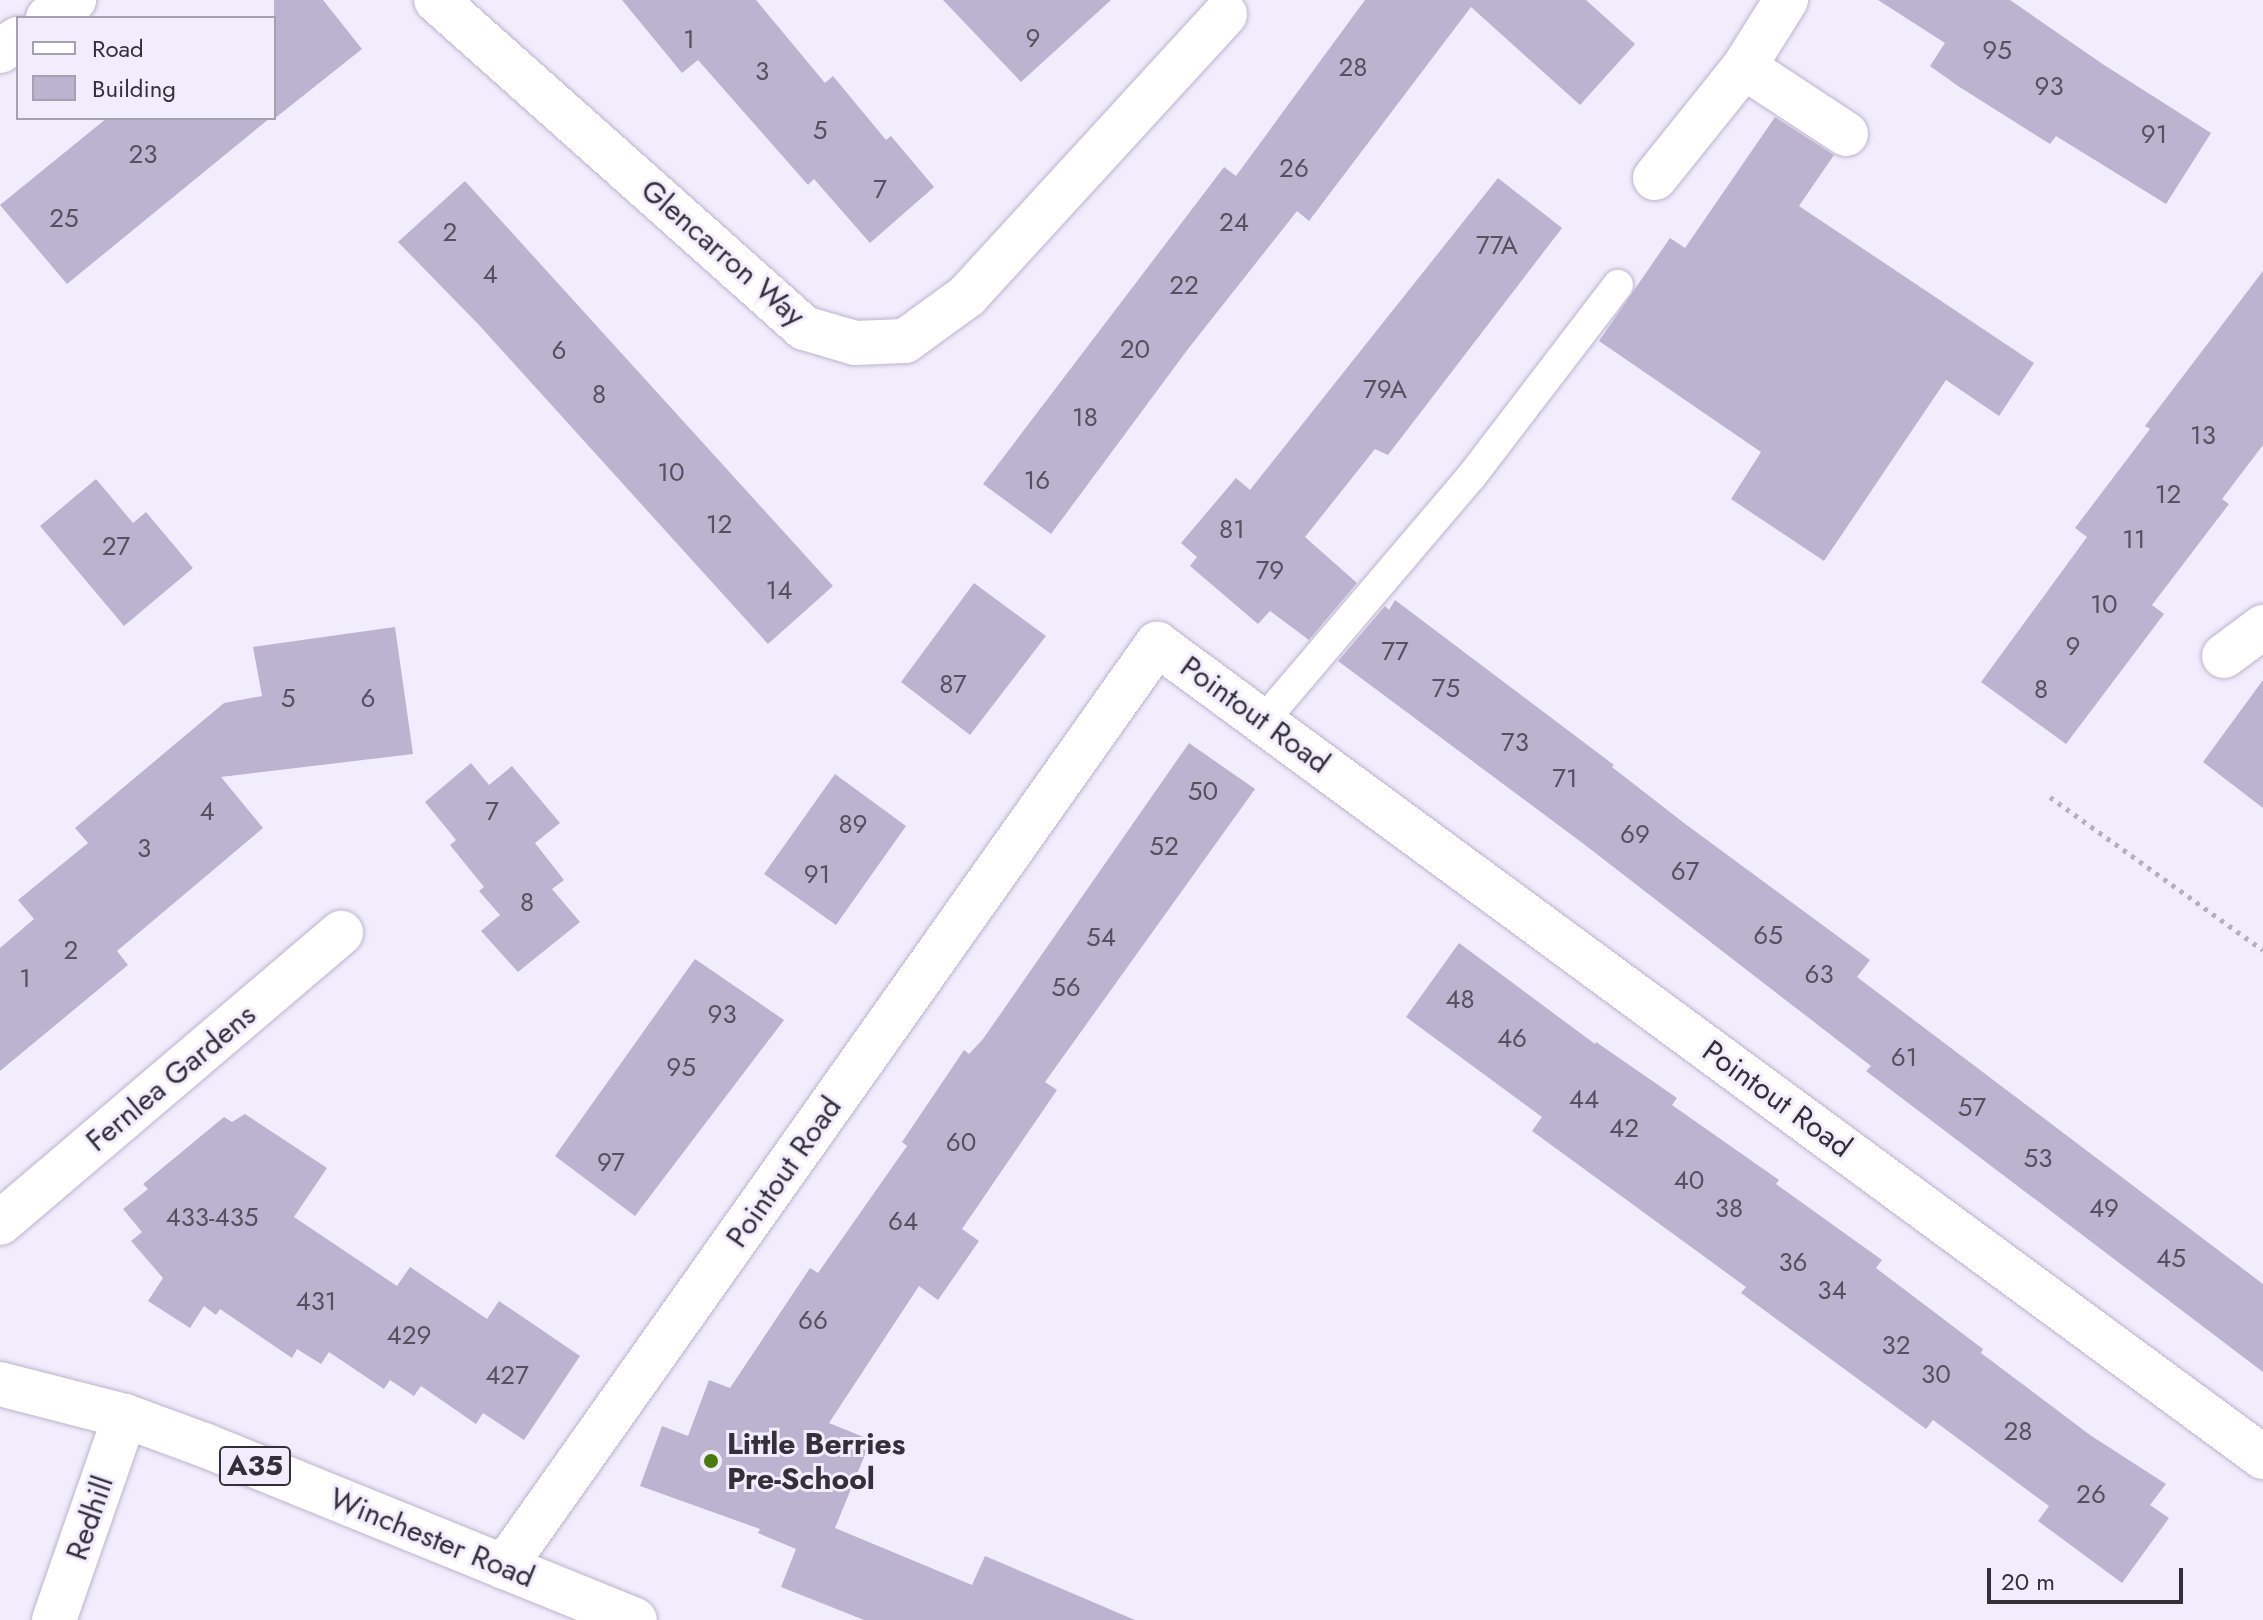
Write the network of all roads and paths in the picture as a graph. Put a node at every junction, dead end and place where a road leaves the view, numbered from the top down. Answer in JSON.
{"nodes":[{"id":1,"x":74,"y":0,"type":"edge"},
{"id":2,"x":436,"y":0,"type":"edge"},
{"id":3,"x":1786,"y":0,"type":"edge"},
{"id":4,"x":1225,"y":14,"type":"dead end"},
{"id":5,"x":51,"y":16,"type":"edge"},
{"id":6,"x":1744,"y":67,"type":"junction"},
{"id":7,"x":1846,"y":134,"type":"dead end"},
{"id":8,"x":1655,"y":178,"type":"dead end"},
{"id":9,"x":1618,"y":285,"type":"dead end"},
{"id":10,"x":2263,"y":627,"type":"edge"},
{"id":11,"x":2224,"y":656,"type":"dead end"},
{"id":12,"x":1264,"y":720,"type":"junction"},
{"id":13,"x":2050,"y":797,"type":"dead end"},
{"id":14,"x":341,"y":933,"type":"dead end"},
{"id":15,"x":2263,"y":950,"type":"edge"},
{"id":16,"x":0,"y":1223,"type":"edge"},
{"id":17,"x":0,"y":1384,"type":"edge"},
{"id":18,"x":125,"y":1416,"type":"junction"},
{"id":19,"x":2263,"y":1457,"type":"edge"},
{"id":20,"x":504,"y":1567,"type":"junction"},
{"id":21,"x":54,"y":1620,"type":"edge"},
{"id":22,"x":635,"y":1620,"type":"edge"}],
"edges":[{"from":1,"to":5,"type":"street"},
{"from":2,"to":4,"type":"street","name":"Glencarron Way"},
{"from":3,"to":6,"type":"street"},
{"from":6,"to":7,"type":"street"},
{"from":6,"to":8,"type":"street"},
{"from":9,"to":12,"type":"lane"},
{"from":10,"to":11,"type":"street"},
{"from":12,"to":19,"type":"street","name":"Pointout Road"},
{"from":12,"to":20,"type":"street","name":"Pointout Road"},
{"from":13,"to":15,"type":"path"},
{"from":14,"to":16,"type":"street","name":"Fernlea Gardens"},
{"from":17,"to":18,"type":"street","name":"Winchester Road","number":"A35"},
{"from":18,"to":20,"type":"street","name":"Winchester Road","number":"A35"},
{"from":18,"to":21,"type":"street","name":"Redhill"},
{"from":20,"to":22,"type":"street","name":"Winchester Road","number":"A35"}]}
